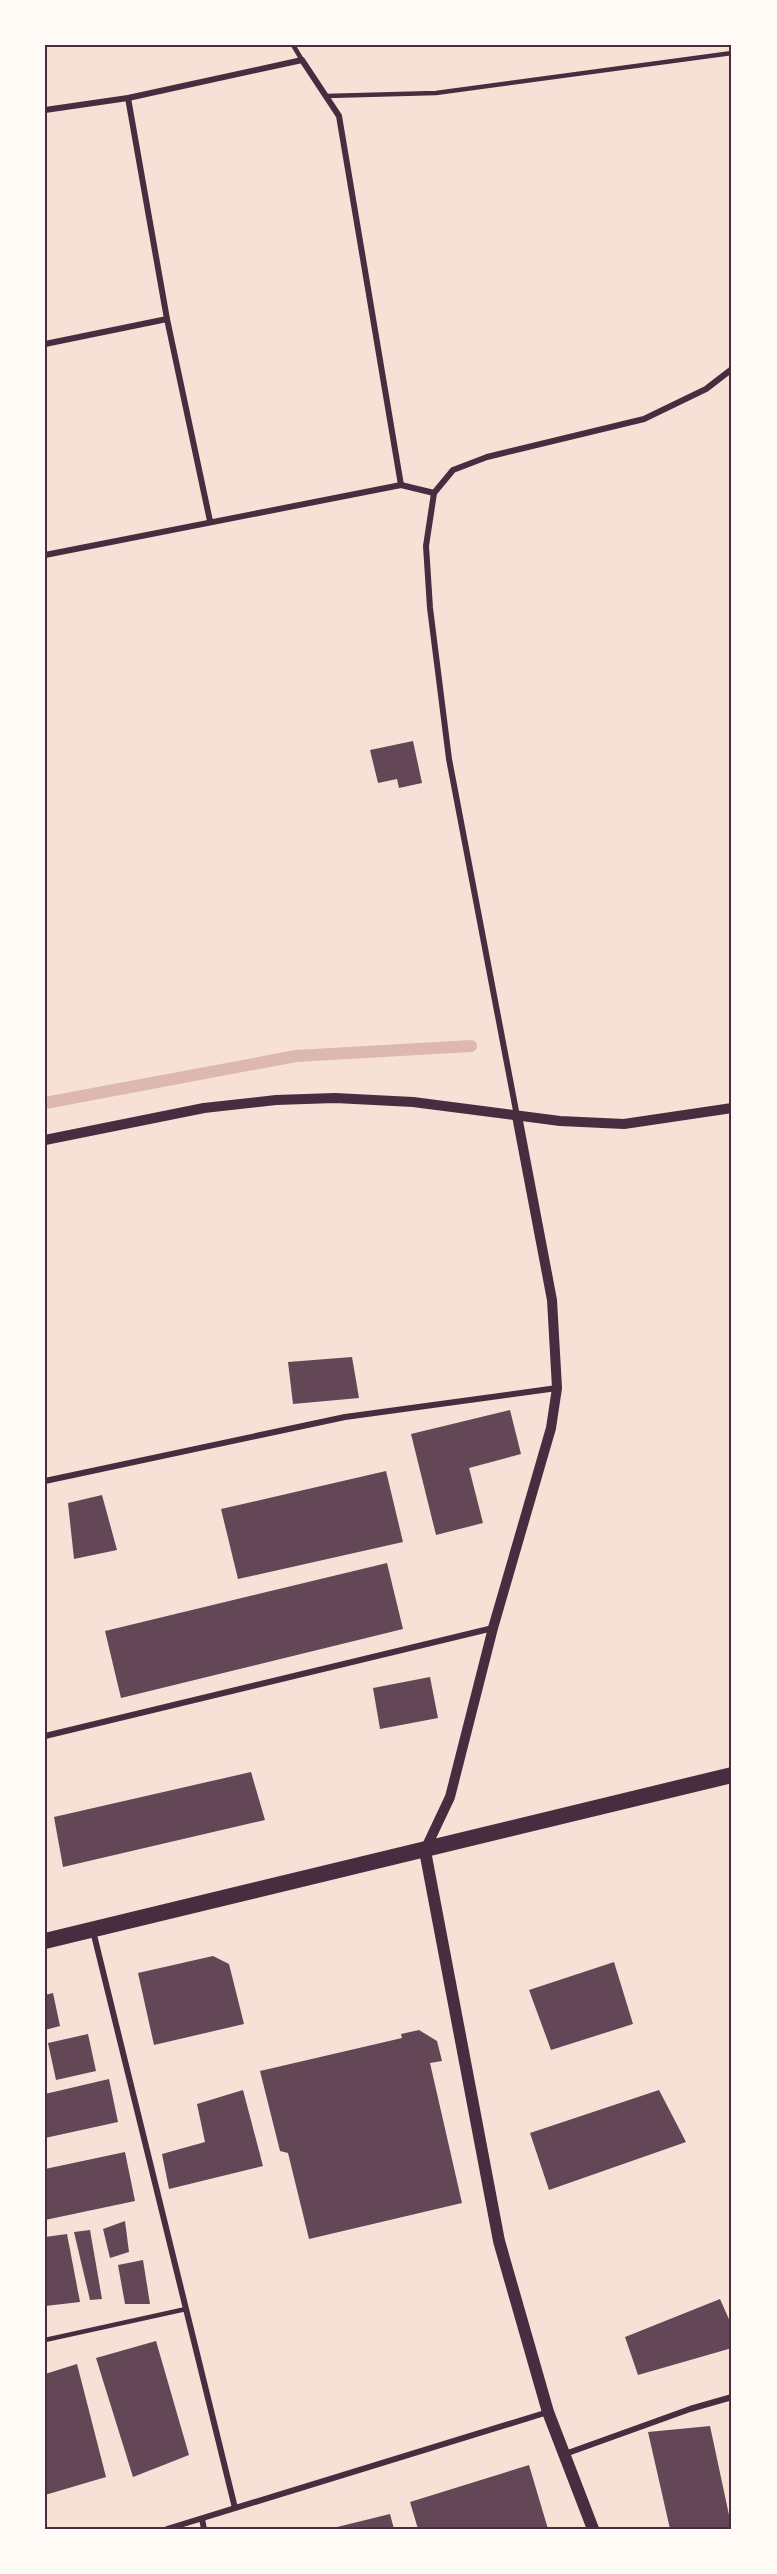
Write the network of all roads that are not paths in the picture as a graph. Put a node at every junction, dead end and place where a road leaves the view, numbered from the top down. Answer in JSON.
{"nodes":[{"id":1,"x":293,"y":45,"type":"edge"},
{"id":2,"x":732,"y":53,"type":"edge"},
{"id":3,"x":302,"y":60,"type":"junction"},
{"id":4,"x":326,"y":96,"type":"junction"},
{"id":5,"x":128,"y":98,"type":"junction"},
{"id":6,"x":45,"y":110,"type":"edge"},
{"id":7,"x":167,"y":319,"type":"junction"},
{"id":8,"x":45,"y":344,"type":"edge"},
{"id":9,"x":732,"y":369,"type":"edge"},
{"id":10,"x":401,"y":485,"type":"junction"},
{"id":11,"x":434,"y":493,"type":"junction"},
{"id":12,"x":210,"y":521,"type":"junction"},
{"id":13,"x":45,"y":555,"type":"edge"},
{"id":14,"x":732,"y":1108,"type":"edge"},
{"id":15,"x":516,"y":1116,"type":"junction"},
{"id":16,"x":45,"y":1140,"type":"edge"},
{"id":17,"x":557,"y":1388,"type":"junction"},
{"id":18,"x":45,"y":1481,"type":"edge"},
{"id":19,"x":493,"y":1628,"type":"junction"},
{"id":20,"x":45,"y":1736,"type":"edge"},
{"id":21,"x":732,"y":1775,"type":"edge"},
{"id":22,"x":425,"y":1851,"type":"junction"},
{"id":23,"x":93,"y":1929,"type":"junction"},
{"id":24,"x":45,"y":1941,"type":"edge"},
{"id":25,"x":186,"y":2309,"type":"junction"},
{"id":26,"x":45,"y":2340,"type":"edge"},
{"id":27,"x":732,"y":2397,"type":"edge"},
{"id":28,"x":548,"y":2412,"type":"junction"},
{"id":29,"x":565,"y":2454,"type":"junction"},
{"id":30,"x":235,"y":2508,"type":"junction"},
{"id":31,"x":202,"y":2519,"type":"junction"},
{"id":32,"x":167,"y":2529,"type":"edge"},
{"id":33,"x":204,"y":2529,"type":"edge"},
{"id":34,"x":594,"y":2529,"type":"edge"}],
"edges":[{"from":1,"to":3,"type":"lane"},
{"from":2,"to":4,"type":"lane"},
{"from":3,"to":4,"type":"street"},
{"from":3,"to":5,"type":"street"},
{"from":4,"to":10,"type":"street"},
{"from":5,"to":6,"type":"street"},
{"from":5,"to":7,"type":"street"},
{"from":7,"to":8,"type":"street"},
{"from":7,"to":12,"type":"street"},
{"from":9,"to":11,"type":"street"},
{"from":10,"to":11,"type":"street"},
{"from":10,"to":12,"type":"street"},
{"from":11,"to":15,"type":"street"},
{"from":12,"to":13,"type":"street"},
{"from":14,"to":15,"type":"street"},
{"from":15,"to":16,"type":"street"},
{"from":15,"to":17,"type":"street"},
{"from":17,"to":18,"type":"street"},
{"from":17,"to":19,"type":"street"},
{"from":19,"to":20,"type":"street"},
{"from":19,"to":22,"type":"street"},
{"from":21,"to":22,"type":"highway"},
{"from":22,"to":23,"type":"highway"},
{"from":22,"to":28,"type":"main road"},
{"from":23,"to":24,"type":"highway"},
{"from":23,"to":25,"type":"street"},
{"from":25,"to":26,"type":"lane"},
{"from":25,"to":30,"type":"street"},
{"from":27,"to":29,"type":"street"},
{"from":28,"to":29,"type":"main road"},
{"from":28,"to":30,"type":"street"},
{"from":29,"to":34,"type":"main road"},
{"from":30,"to":31,"type":"street"},
{"from":31,"to":32,"type":"street"},
{"from":31,"to":33,"type":"street"}]}
